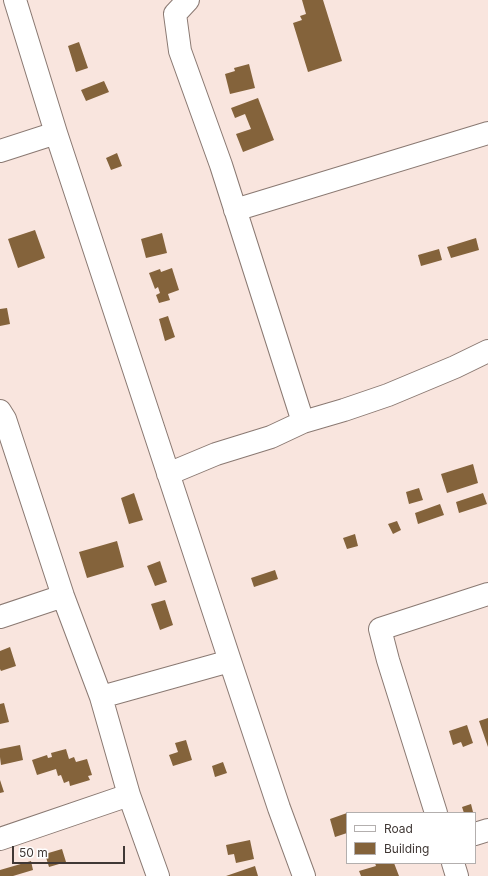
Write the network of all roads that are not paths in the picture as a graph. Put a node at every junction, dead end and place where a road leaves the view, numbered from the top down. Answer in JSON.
{"nodes":[{"id":1,"x":15,"y":0,"type":"edge"},
{"id":2,"x":188,"y":0,"type":"edge"},
{"id":3,"x":56,"y":133,"type":"junction"},
{"id":4,"x":488,"y":133,"type":"edge"},
{"id":5,"x":0,"y":151,"type":"edge"},
{"id":6,"x":235,"y":210,"type":"junction"},
{"id":7,"x":488,"y":351,"type":"edge"},
{"id":8,"x":0,"y":411,"type":"edge"},
{"id":9,"x":303,"y":422,"type":"junction"},
{"id":10,"x":168,"y":474,"type":"junction"},
{"id":11,"x":488,"y":594,"type":"edge"},
{"id":12,"x":63,"y":596,"type":"junction"},
{"id":13,"x":0,"y":617,"type":"edge"},
{"id":14,"x":230,"y":662,"type":"junction"},
{"id":15,"x":101,"y":697,"type":"junction"},
{"id":16,"x":129,"y":795,"type":"junction"},
{"id":17,"x":436,"y":812,"type":"edge"},
{"id":18,"x":488,"y":830,"type":"edge"},
{"id":19,"x":476,"y":834,"type":"edge"},
{"id":20,"x":0,"y":839,"type":"edge"},
{"id":21,"x":453,"y":864,"type":"edge"},
{"id":22,"x":158,"y":876,"type":"edge"},
{"id":23,"x":304,"y":876,"type":"edge"},
{"id":24,"x":457,"y":876,"type":"edge"}],
"edges":[{"from":1,"to":3,"type":"street"},
{"from":2,"to":6,"type":"street"},
{"from":3,"to":5,"type":"street"},
{"from":3,"to":10,"type":"street"},
{"from":4,"to":6,"type":"street"},
{"from":6,"to":9,"type":"street"},
{"from":7,"to":9,"type":"street"},
{"from":8,"to":12,"type":"street"},
{"from":9,"to":10,"type":"street"},
{"from":10,"to":14,"type":"street"},
{"from":11,"to":17,"type":"street"},
{"from":12,"to":13,"type":"street"},
{"from":12,"to":15,"type":"street"},
{"from":14,"to":15,"type":"street"},
{"from":14,"to":23,"type":"street"},
{"from":15,"to":16,"type":"street"},
{"from":16,"to":20,"type":"street"},
{"from":16,"to":22,"type":"street"},
{"from":18,"to":19,"type":"street"},
{"from":21,"to":24,"type":"street"}]}
